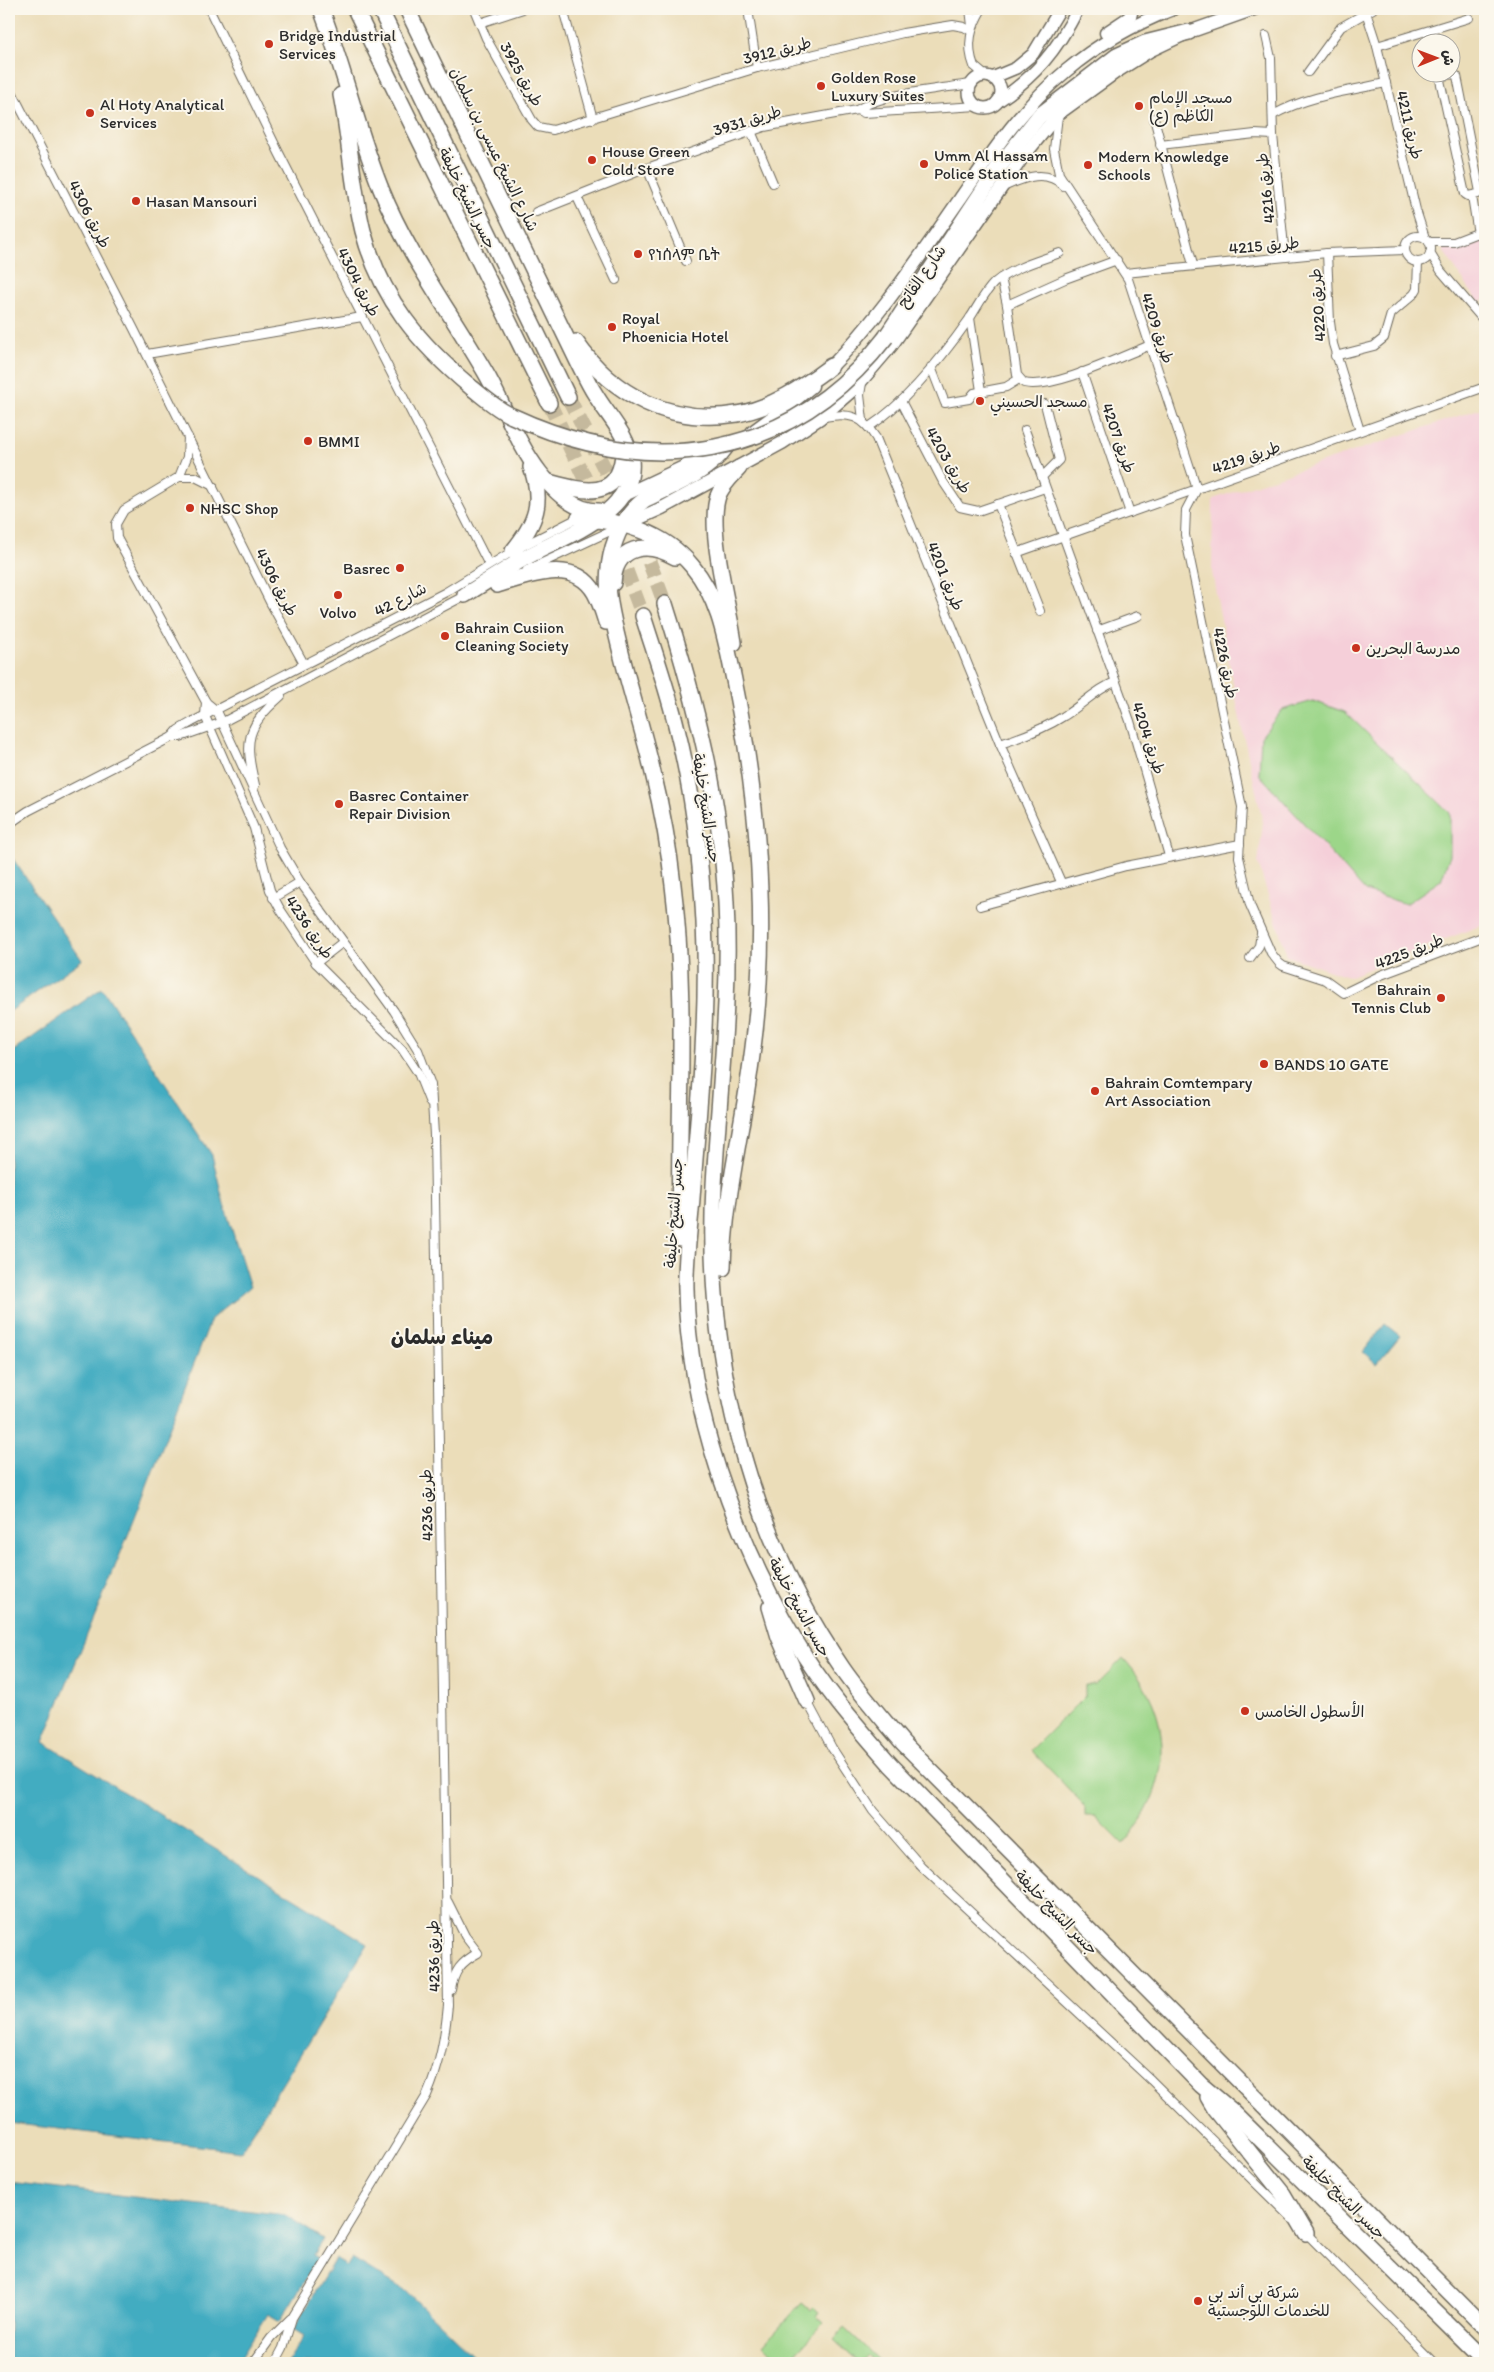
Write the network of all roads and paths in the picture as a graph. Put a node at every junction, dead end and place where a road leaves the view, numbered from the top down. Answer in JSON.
{"nodes":[{"id":1,"x":209,"y":9,"type":"edge"},
{"id":2,"x":320,"y":9,"type":"edge"},
{"id":3,"x":356,"y":9,"type":"edge"},
{"id":4,"x":380,"y":9,"type":"edge"},
{"id":5,"x":407,"y":9,"type":"edge"},
{"id":6,"x":474,"y":9,"type":"edge"},
{"id":7,"x":523,"y":9,"type":"edge"},
{"id":8,"x":563,"y":9,"type":"edge"},
{"id":9,"x":748,"y":9,"type":"edge"},
{"id":10,"x":970,"y":9,"type":"edge"},
{"id":11,"x":982,"y":9,"type":"edge"},
{"id":12,"x":1060,"y":9,"type":"edge"},
{"id":13,"x":1078,"y":9,"type":"edge"},
{"id":14,"x":1132,"y":9,"type":"edge"},
{"id":15,"x":1173,"y":9,"type":"edge"},
{"id":16,"x":1254,"y":9,"type":"edge"},
{"id":17,"x":1368,"y":10,"type":"edge"},
{"id":18,"x":1469,"y":18,"type":"dead end"},
{"id":19,"x":480,"y":23,"type":"junction"},
{"id":20,"x":972,"y":29,"type":"junction"},
{"id":21,"x":1189,"y":32,"type":"junction"},
{"id":22,"x":1266,"y":36,"type":"dead end"},
{"id":23,"x":1377,"y":46,"type":"junction"},
{"id":24,"x":1090,"y":52,"type":"junction"},
{"id":25,"x":757,"y":68,"type":"junction"},
{"id":26,"x":1308,"y":72,"type":"dead end"},
{"id":27,"x":989,"y":77,"type":"junction"},
{"id":28,"x":1386,"y":83,"type":"junction"},
{"id":29,"x":971,"y":84,"type":"junction"},
{"id":30,"x":9,"y":86,"type":"edge"},
{"id":31,"x":901,"y":96,"type":"junction"},
{"id":32,"x":997,"y":102,"type":"junction"},
{"id":33,"x":978,"y":106,"type":"junction"},
{"id":34,"x":857,"y":110,"type":"junction"},
{"id":35,"x":901,"y":110,"type":"junction"},
{"id":36,"x":1058,"y":114,"type":"junction"},
{"id":37,"x":1273,"y":115,"type":"junction"},
{"id":38,"x":1154,"y":118,"type":"dead end"},
{"id":39,"x":593,"y":119,"type":"junction"},
{"id":40,"x":751,"y":131,"type":"junction"},
{"id":41,"x":1273,"y":135,"type":"junction"},
{"id":42,"x":1160,"y":145,"type":"junction"},
{"id":43,"x":647,"y":168,"type":"junction"},
{"id":44,"x":773,"y":183,"type":"dead end"},
{"id":45,"x":1002,"y":187,"type":"junction"},
{"id":46,"x":1067,"y":189,"type":"junction"},
{"id":47,"x":1472,"y":196,"type":"junction"},
{"id":48,"x":577,"y":197,"type":"junction"},
{"id":49,"x":1416,"y":210,"type":"junction"},
{"id":50,"x":536,"y":212,"type":"dead end"},
{"id":51,"x":1482,"y":232,"type":"edge"},
{"id":52,"x":1411,"y":238,"type":"junction"},
{"id":53,"x":1427,"y":240,"type":"junction"},
{"id":54,"x":1405,"y":250,"type":"junction"},
{"id":55,"x":1060,"y":253,"type":"dead end"},
{"id":56,"x":1327,"y":253,"type":"junction"},
{"id":57,"x":1430,"y":253,"type":"junction"},
{"id":58,"x":1285,"y":257,"type":"junction"},
{"id":59,"x":1117,"y":260,"type":"junction"},
{"id":60,"x":686,"y":261,"type":"dead end"},
{"id":61,"x":1420,"y":262,"type":"junction"},
{"id":62,"x":1193,"y":265,"type":"junction"},
{"id":63,"x":1441,"y":271,"type":"junction"},
{"id":64,"x":1125,"y":273,"type":"junction"},
{"id":65,"x":1001,"y":278,"type":"junction"},
{"id":66,"x":616,"y":280,"type":"dead end"},
{"id":67,"x":551,"y":305,"type":"junction"},
{"id":68,"x":1007,"y":305,"type":"junction"},
{"id":69,"x":1482,"y":312,"type":"edge"},
{"id":70,"x":362,"y":317,"type":"junction"},
{"id":71,"x":970,"y":318,"type":"junction"},
{"id":72,"x":1485,"y":322,"type":"edge"},
{"id":73,"x":1148,"y":346,"type":"junction"},
{"id":74,"x":147,"y":354,"type":"junction"},
{"id":75,"x":1335,"y":356,"type":"junction"},
{"id":76,"x":831,"y":366,"type":"junction"},
{"id":77,"x":931,"y":367,"type":"junction"},
{"id":78,"x":1082,"y":372,"type":"junction"},
{"id":79,"x":1020,"y":379,"type":"junction"},
{"id":80,"x":862,"y":382,"type":"junction"},
{"id":81,"x":1485,"y":387,"type":"edge"},
{"id":82,"x":982,"y":391,"type":"junction"},
{"id":83,"x":568,"y":397,"type":"tunnel mouth"},
{"id":84,"x":901,"y":401,"type":"junction"},
{"id":85,"x":549,"y":403,"type":"tunnel mouth"},
{"id":86,"x":1045,"y":404,"type":"dead end"},
{"id":87,"x":820,"y":418,"type":"junction"},
{"id":88,"x":863,"y":420,"type":"junction"},
{"id":89,"x":869,"y":427,"type":"junction"},
{"id":90,"x":1026,"y":430,"type":"dead end"},
{"id":91,"x":1360,"y":431,"type":"junction"},
{"id":92,"x":188,"y":437,"type":"junction"},
{"id":93,"x":521,"y":440,"type":"junction"},
{"id":94,"x":624,"y":442,"type":"junction"},
{"id":95,"x":726,"y":447,"type":"junction"},
{"id":96,"x":739,"y":468,"type":"junction"},
{"id":97,"x":179,"y":477,"type":"junction"},
{"id":98,"x":1042,"y":477,"type":"junction"},
{"id":99,"x":548,"y":482,"type":"junction"},
{"id":100,"x":213,"y":486,"type":"junction"},
{"id":101,"x":1045,"y":488,"type":"junction"},
{"id":102,"x":1197,"y":489,"type":"junction"},
{"id":103,"x":622,"y":497,"type":"junction"},
{"id":104,"x":998,"y":504,"type":"junction"},
{"id":105,"x":633,"y":512,"type":"junction"},
{"id":106,"x":1130,"y":513,"type":"junction"},
{"id":107,"x":600,"y":514,"type":"junction"},
{"id":108,"x":649,"y":514,"type":"junction"},
{"id":109,"x":579,"y":518,"type":"joint"},
{"id":110,"x":624,"y":525,"type":"junction"},
{"id":111,"x":1062,"y":537,"type":"junction"},
{"id":112,"x":590,"y":540,"type":"joint"},
{"id":113,"x":513,"y":551,"type":"junction"},
{"id":114,"x":1016,"y":553,"type":"junction"},
{"id":115,"x":489,"y":566,"type":"junction"},
{"id":116,"x":694,"y":568,"type":"junction"},
{"id":117,"x":497,"y":585,"type":"junction"},
{"id":118,"x":465,"y":595,"type":"junction"},
{"id":119,"x":665,"y":604,"type":"tunnel mouth"},
{"id":120,"x":611,"y":607,"type":"junction"},
{"id":121,"x":1040,"y":611,"type":"dead end"},
{"id":122,"x":396,"y":616,"type":"junction"},
{"id":123,"x":643,"y":616,"type":"tunnel mouth"},
{"id":124,"x":1138,"y":616,"type":"dead end"},
{"id":125,"x":401,"y":628,"type":"junction"},
{"id":126,"x":1097,"y":631,"type":"junction"},
{"id":127,"x":622,"y":660,"type":"junction"},
{"id":128,"x":304,"y":664,"type":"junction"},
{"id":129,"x":1115,"y":682,"type":"junction"},
{"id":130,"x":289,"y":688,"type":"junction"},
{"id":131,"x":738,"y":699,"type":"junction"},
{"id":132,"x":206,"y":702,"type":"junction"},
{"id":133,"x":217,"y":711,"type":"junction"},
{"id":134,"x":205,"y":716,"type":"junction"},
{"id":135,"x":223,"y":722,"type":"junction"},
{"id":136,"x":211,"y":728,"type":"junction"},
{"id":137,"x":172,"y":737,"type":"junction"},
{"id":138,"x":1000,"y":744,"type":"junction"},
{"id":139,"x":260,"y":801,"type":"junction"},
{"id":140,"x":9,"y":824,"type":"edge"},
{"id":141,"x":1240,"y":844,"type":"junction"},
{"id":142,"x":1169,"y":856,"type":"junction"},
{"id":143,"x":300,"y":882,"type":"junction"},
{"id":144,"x":1061,"y":882,"type":"junction"},
{"id":145,"x":274,"y":898,"type":"junction"},
{"id":146,"x":980,"y":906,"type":"dead end"},
{"id":147,"x":1260,"y":928,"type":"junction"},
{"id":148,"x":1485,"y":936,"type":"edge"},
{"id":149,"x":342,"y":942,"type":"junction"},
{"id":150,"x":1250,"y":958,"type":"dead end"},
{"id":151,"x":316,"y":963,"type":"junction"},
{"id":152,"x":1344,"y":993,"type":"joint"},
{"id":153,"x":433,"y":1112,"type":"junction"},
{"id":154,"x":686,"y":1288,"type":"junction"},
{"id":155,"x":717,"y":1324,"type":"junction"},
{"id":156,"x":765,"y":1583,"type":"junction"},
{"id":157,"x":807,"y":1701,"type":"joint"},
{"id":158,"x":446,"y":1898,"type":"junction"},
{"id":159,"x":448,"y":2006,"type":"junction"},
{"id":160,"x":1201,"y":2085,"type":"junction"},
{"id":161,"x":1306,"y":2233,"type":"junction"},
{"id":162,"x":292,"y":2318,"type":"junction"},
{"id":163,"x":1485,"y":2328,"type":"edge"},
{"id":164,"x":1485,"y":2361,"type":"edge"},
{"id":165,"x":253,"y":2363,"type":"edge"},
{"id":166,"x":275,"y":2363,"type":"edge"},
{"id":167,"x":1435,"y":2363,"type":"edge"}],
"edges":[{"from":1,"to":70,"type":"street","name":"طريق 4304"},
{"from":2,"to":21,"type":"highway","bridge":true},
{"from":2,"to":93,"type":"highway"},
{"from":3,"to":85,"type":"highway","name":"جسر الشيخ خليفة"},
{"from":4,"to":83,"type":"highway","name":"جسر الشيخ خليفة"},
{"from":5,"to":67,"type":"highway","name":"شارع الشيخ عيسى بن سلمان"},
{"from":6,"to":19,"type":"street","name":"طريق 3925"},
{"from":7,"to":19,"type":"street"},
{"from":8,"to":39,"type":"street"},
{"from":9,"to":25,"type":"street"},
{"from":10,"to":20,"type":"street"},
{"from":11,"to":20,"type":"street"},
{"from":12,"to":27,"type":"street"},
{"from":13,"to":32,"type":"street"},
{"from":14,"to":24,"type":"main road"},
{"from":15,"to":24,"type":"main road","name":"شارع الفاتح"},
{"from":16,"to":21,"type":"main road","name":"شارع الفاتح"},
{"from":17,"to":23,"type":"street","name":"طريق 4211"},
{"from":17,"to":26,"type":"street","name":"طريق 4211"},
{"from":18,"to":23,"type":"street"},
{"from":19,"to":39,"type":"street","name":"طريق 3925"},
{"from":20,"to":25,"type":"street","name":"طريق 3912"},
{"from":20,"to":27,"type":"street"},
{"from":21,"to":36,"type":"main road","name":"شارع الفاتح"},
{"from":22,"to":37,"type":"street","name":"طريق 4216"},
{"from":23,"to":28,"type":"street","name":"طريق 4211"},
{"from":24,"to":76,"type":"main road","name":"شارع الفاتح"},
{"from":25,"to":39,"type":"street","name":"طريق 3912"},
{"from":27,"to":29,"type":"street"},
{"from":27,"to":32,"type":"street"},
{"from":28,"to":37,"type":"street"},
{"from":28,"to":49,"type":"street","name":"طريق 4211"},
{"from":29,"to":31,"type":"street","name":"طريق 3931"},
{"from":29,"to":33,"type":"street"},
{"from":30,"to":74,"type":"street","name":"طريق 4306"},
{"from":31,"to":34,"type":"street","name":"طريق 3931"},
{"from":31,"to":35,"type":"street"},
{"from":32,"to":33,"type":"street"},
{"from":33,"to":35,"type":"street","name":"طريق 3931"},
{"from":34,"to":35,"type":"street","name":"طريق 3931"},
{"from":34,"to":40,"type":"street","name":"طريق 3931"},
{"from":36,"to":45,"type":"main road","name":"شارع الفاتح"},
{"from":36,"to":46,"type":"street","name":"طريق 4209"},
{"from":37,"to":41,"type":"street","name":"طريق 4216"},
{"from":38,"to":42,"type":"street"},
{"from":40,"to":43,"type":"street","name":"طريق 3931"},
{"from":40,"to":44,"type":"street"},
{"from":41,"to":42,"type":"street"},
{"from":41,"to":58,"type":"street","name":"طريق 4216"},
{"from":42,"to":62,"type":"street"},
{"from":43,"to":48,"type":"street","name":"طريق 3931"},
{"from":43,"to":60,"type":"street"},
{"from":45,"to":46,"type":"street","name":"طريق 4209"},
{"from":45,"to":80,"type":"main road","name":"شارع الفاتح"},
{"from":46,"to":59,"type":"street","name":"طريق 4209"},
{"from":47,"to":47,"type":"street"},
{"from":47,"to":51,"type":"street"},
{"from":48,"to":50,"type":"street","name":"طريق 3931"},
{"from":48,"to":66,"type":"street"},
{"from":49,"to":52,"type":"street","name":"طريق 4211"},
{"from":49,"to":53,"type":"street","name":"طريق 4211"},
{"from":51,"to":53,"type":"street"},
{"from":52,"to":53,"type":"street"},
{"from":52,"to":54,"type":"street"},
{"from":53,"to":57,"type":"street"},
{"from":54,"to":56,"type":"street","name":"طريق 4215"},
{"from":54,"to":61,"type":"street"},
{"from":55,"to":65,"type":"street"},
{"from":56,"to":58,"type":"street","name":"طريق 4215"},
{"from":56,"to":75,"type":"street","name":"طريق 4220"},
{"from":57,"to":61,"type":"street"},
{"from":57,"to":63,"type":"street"},
{"from":58,"to":62,"type":"street","name":"طريق 4215"},
{"from":59,"to":64,"type":"street","name":"طريق 4209"},
{"from":59,"to":68,"type":"street"},
{"from":61,"to":63,"type":"street"},
{"from":61,"to":75,"type":"street","name":"طريق 4220"},
{"from":62,"to":64,"type":"street","name":"طريق 4215"},
{"from":63,"to":69,"type":"street"},
{"from":64,"to":73,"type":"street","name":"طريق 4209"},
{"from":65,"to":68,"type":"street"},
{"from":65,"to":71,"type":"street"},
{"from":67,"to":76,"type":"highway"},
{"from":67,"to":94,"type":"highway"},
{"from":68,"to":79,"type":"street"},
{"from":69,"to":72,"type":"street"},
{"from":70,"to":74,"type":"street"},
{"from":70,"to":115,"type":"street","name":"طريق 4304"},
{"from":71,"to":77,"type":"street"},
{"from":71,"to":82,"type":"street"},
{"from":73,"to":78,"type":"street"},
{"from":73,"to":102,"type":"street","name":"طريق 4209"},
{"from":74,"to":92,"type":"street","name":"طريق 4306"},
{"from":75,"to":91,"type":"street","name":"طريق 4220"},
{"from":76,"to":95,"type":"main road","name":"شارع الفاتح"},
{"from":77,"to":82,"type":"street"},
{"from":77,"to":84,"type":"street"},
{"from":78,"to":79,"type":"street"},
{"from":78,"to":106,"type":"street","name":"طريق 4207"},
{"from":79,"to":82,"type":"street"},
{"from":80,"to":87,"type":"main road","name":"شارع الفاتح"},
{"from":80,"to":88,"type":"street"},
{"from":81,"to":91,"type":"street","name":"طريق 4219"},
{"from":84,"to":89,"type":"street"},
{"from":84,"to":104,"type":"street","name":"طريق 4203"},
{"from":86,"to":98,"type":"street"},
{"from":87,"to":88,"type":"street"},
{"from":87,"to":96,"type":"main road","name":"شارع الفاتح"},
{"from":88,"to":89,"type":"street","name":"طريق 4201"},
{"from":89,"to":138,"type":"street","name":"طريق 4201"},
{"from":90,"to":98,"type":"street","name":"طريق 4204"},
{"from":91,"to":102,"type":"street","name":"طريق 4219"},
{"from":92,"to":97,"type":"street"},
{"from":92,"to":100,"type":"street","name":"طريق 4306"},
{"from":93,"to":99,"type":"highway"},
{"from":93,"to":113,"type":"highway"},
{"from":94,"to":99,"type":"highway"},
{"from":94,"to":103,"type":"highway"},
{"from":95,"to":103,"type":"main road","name":"شارع الفاتح"},
{"from":95,"to":105,"type":"highway"},
{"from":96,"to":108,"type":"main road","name":"شارع الفاتح"},
{"from":96,"to":131,"type":"highway"},
{"from":97,"to":100,"type":"street"},
{"from":97,"to":132,"type":"street"},
{"from":98,"to":101,"type":"street","name":"طريق 4204"},
{"from":99,"to":107,"type":"highway"},
{"from":100,"to":128,"type":"street","name":"طريق 4306"},
{"from":101,"to":104,"type":"street","name":"طريق 4203"},
{"from":101,"to":111,"type":"street","name":"طريق 4204"},
{"from":102,"to":106,"type":"street","name":"طريق 4219"},
{"from":102,"to":141,"type":"street","name":"طريق 4226"},
{"from":103,"to":107,"type":"highway"},
{"from":104,"to":114,"type":"street"},
{"from":105,"to":107,"type":"highway"},
{"from":105,"to":108,"type":"highway"},
{"from":105,"to":110,"type":"highway"},
{"from":106,"to":111,"type":"street","name":"طريق 4219"},
{"from":107,"to":109,"type":"highway"},
{"from":107,"to":110,"type":"highway"},
{"from":107,"to":118,"type":"highway"},
{"from":108,"to":110,"type":"main road","name":"شارع الفاتح"},
{"from":109,"to":113,"type":"street","name":"شارع 42"},
{"from":110,"to":112,"type":"street","name":"شارع الفاتح"},
{"from":110,"to":116,"type":"highway"},
{"from":110,"to":120,"type":"highway"},
{"from":111,"to":114,"type":"street","name":"طريق 4219"},
{"from":111,"to":126,"type":"street","name":"طريق 4204"},
{"from":112,"to":117,"type":"street","name":"شارع 42"},
{"from":113,"to":115,"type":"street","name":"شارع 42"},
{"from":114,"to":121,"type":"street"},
{"from":115,"to":122,"type":"street","name":"شارع 42"},
{"from":116,"to":120,"type":"highway"},
{"from":116,"to":131,"type":"highway"},
{"from":117,"to":118,"type":"street","name":"شارع 42"},
{"from":117,"to":127,"type":"highway"},
{"from":118,"to":125,"type":"street","name":"شارع 42"},
{"from":119,"to":155,"type":"highway","name":"جسر الشيخ خليفة"},
{"from":120,"to":127,"type":"highway"},
{"from":122,"to":125,"type":"street"},
{"from":122,"to":128,"type":"street","name":"شارع 42"},
{"from":123,"to":154,"type":"highway","name":"جسر الشيخ خليفة"},
{"from":124,"to":126,"type":"street"},
{"from":125,"to":130,"type":"street","name":"شارع 42"},
{"from":126,"to":129,"type":"street","name":"طريق 4204"},
{"from":127,"to":154,"type":"highway"},
{"from":128,"to":133,"type":"street","name":"شارع 42"},
{"from":129,"to":138,"type":"street"},
{"from":129,"to":142,"type":"street","name":"طريق 4204"},
{"from":130,"to":135,"type":"street","name":"شارع 42"},
{"from":130,"to":139,"type":"street"},
{"from":131,"to":155,"type":"highway"},
{"from":132,"to":133,"type":"street"},
{"from":132,"to":134,"type":"street"},
{"from":133,"to":134,"type":"street","name":"شارع 42"},
{"from":133,"to":135,"type":"street"},
{"from":134,"to":136,"type":"street"},
{"from":134,"to":137,"type":"street","name":"شارع 42"},
{"from":135,"to":136,"type":"street","name":"شارع 42"},
{"from":135,"to":139,"type":"street","name":"طريق 4236"},
{"from":136,"to":137,"type":"street","name":"شارع 42"},
{"from":136,"to":145,"type":"street","name":"طريق 4236"},
{"from":137,"to":140,"type":"street","name":"شارع 42"},
{"from":138,"to":144,"type":"street"},
{"from":139,"to":143,"type":"street","name":"طريق 4236"},
{"from":141,"to":142,"type":"street"},
{"from":141,"to":147,"type":"street","name":"طريق 4226"},
{"from":142,"to":144,"type":"street"},
{"from":143,"to":145,"type":"street"},
{"from":143,"to":149,"type":"street","name":"طريق 4236"},
{"from":144,"to":146,"type":"street"},
{"from":145,"to":151,"type":"street","name":"طريق 4236"},
{"from":147,"to":150,"type":"street"},
{"from":147,"to":152,"type":"street","name":"طريق 4226"},
{"from":148,"to":152,"type":"street","name":"طريق 4225"},
{"from":149,"to":151,"type":"street"},
{"from":149,"to":153,"type":"street","name":"طريق 4236"},
{"from":151,"to":153,"type":"street","name":"طريق 4236"},
{"from":153,"to":158,"type":"street","name":"طريق 4236"},
{"from":154,"to":156,"type":"highway","name":"جسر الشيخ خليفة"},
{"from":155,"to":163,"type":"highway","name":"جسر الشيخ خليفة"},
{"from":156,"to":157,"type":"highway"},
{"from":156,"to":160,"type":"highway","name":"جسر الشيخ خليفة"},
{"from":157,"to":161,"type":"street"},
{"from":158,"to":159,"type":"street","name":"طريق 4236"},
{"from":158,"to":159,"type":"street","name":"طريق 4236"},
{"from":159,"to":162,"type":"street"},
{"from":160,"to":161,"type":"highway"},
{"from":160,"to":164,"type":"highway","name":"جسر الشيخ خليفة"},
{"from":161,"to":167,"type":"street"},
{"from":162,"to":165,"type":"street"},
{"from":162,"to":166,"type":"street"}]}
